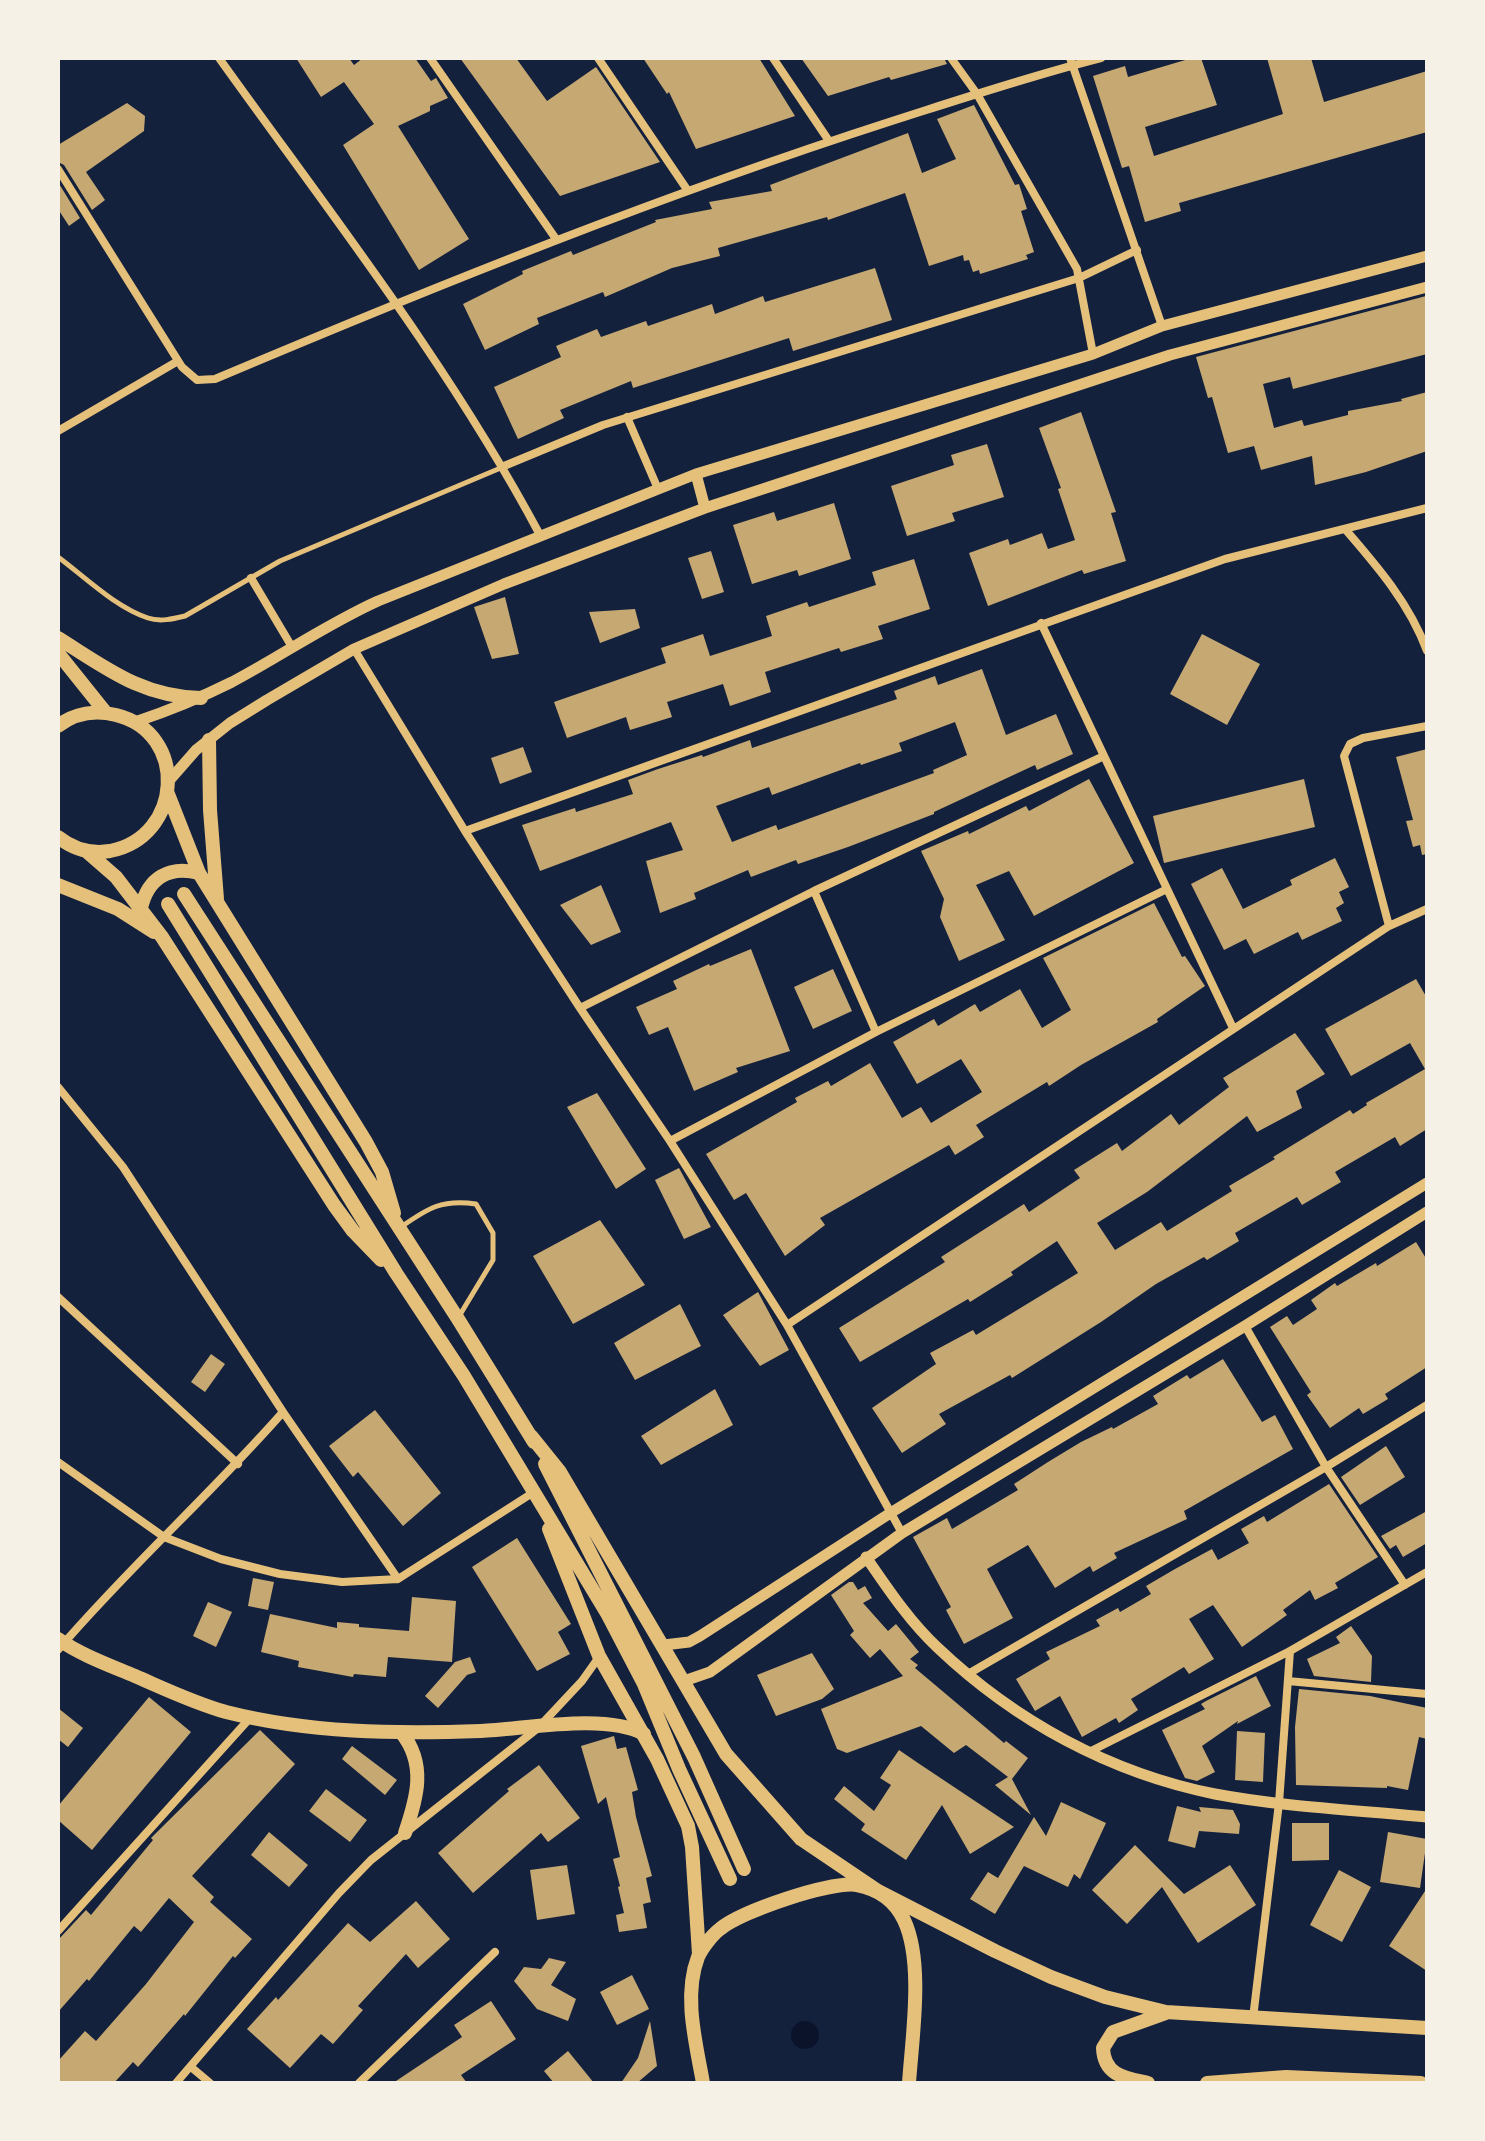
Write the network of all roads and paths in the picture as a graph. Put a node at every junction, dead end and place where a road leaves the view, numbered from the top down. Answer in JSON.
{"nodes":[{"id":1,"x":219,"y":58,"type":"edge"},
{"id":2,"x":430,"y":58,"type":"edge"},
{"id":3,"x":598,"y":58,"type":"edge"},
{"id":4,"x":773,"y":58,"type":"edge"},
{"id":5,"x":951,"y":58,"type":"edge"},
{"id":6,"x":1101,"y":58,"type":"edge"},
{"id":7,"x":1071,"y":62,"type":"edge"},
{"id":8,"x":977,"y":94,"type":"junction"},
{"id":9,"x":829,"y":141,"type":"junction"},
{"id":10,"x":58,"y":169,"type":"edge"},
{"id":11,"x":688,"y":191,"type":"junction"},
{"id":12,"x":556,"y":239,"type":"junction"},
{"id":13,"x":1137,"y":250,"type":"junction"},
{"id":14,"x":1427,"y":256,"type":"edge"},
{"id":15,"x":1079,"y":278,"type":"junction"},
{"id":16,"x":1427,"y":287,"type":"edge"},
{"id":17,"x":394,"y":303,"type":"junction"},
{"id":18,"x":1162,"y":326,"type":"junction"},
{"id":19,"x":1093,"y":354,"type":"junction"},
{"id":20,"x":178,"y":361,"type":"junction"},
{"id":21,"x":627,"y":417,"type":"junction"},
{"id":22,"x":58,"y":431,"type":"edge"},
{"id":23,"x":504,"y":466,"type":"junction"},
{"id":24,"x":696,"y":474,"type":"junction"},
{"id":25,"x":658,"y":489,"type":"junction"},
{"id":26,"x":705,"y":508,"type":"junction"},
{"id":27,"x":1427,"y":508,"type":"edge"},
{"id":28,"x":1345,"y":529,"type":"junction"},
{"id":29,"x":540,"y":535,"type":"junction"},
{"id":30,"x":58,"y":557,"type":"edge"},
{"id":31,"x":251,"y":578,"type":"junction"},
{"id":32,"x":1041,"y":623,"type":"junction"},
{"id":33,"x":58,"y":638,"type":"edge"},
{"id":34,"x":292,"y":647,"type":"junction"},
{"id":35,"x":354,"y":649,"type":"junction"},
{"id":36,"x":1427,"y":651,"type":"edge"},
{"id":37,"x":58,"y":653,"type":"edge"},
{"id":38,"x":201,"y":698,"type":"junction"},
{"id":39,"x":106,"y":713,"type":"junction"},
{"id":40,"x":135,"y":722,"type":"junction"},
{"id":41,"x":58,"y":726,"type":"edge"},
{"id":42,"x":1427,"y":726,"type":"edge"},
{"id":43,"x":209,"y":740,"type":"junction"},
{"id":44,"x":1104,"y":756,"type":"junction"},
{"id":45,"x":168,"y":788,"type":"junction"},
{"id":46,"x":465,"y":831,"type":"junction"},
{"id":47,"x":61,"y":843,"type":"edge"},
{"id":48,"x":85,"y":850,"type":"junction"},
{"id":49,"x":199,"y":873,"type":"junction"},
{"id":50,"x":58,"y":885,"type":"edge"},
{"id":51,"x":1167,"y":889,"type":"junction"},
{"id":52,"x":814,"y":891,"type":"junction"},
{"id":53,"x":184,"y":894,"type":"dead end"},
{"id":54,"x":168,"y":904,"type":"dead end"},
{"id":55,"x":218,"y":904,"type":"junction"},
{"id":56,"x":141,"y":908,"type":"junction"},
{"id":57,"x":1427,"y":909,"type":"edge"},
{"id":58,"x":1389,"y":926,"type":"junction"},
{"id":59,"x":162,"y":937,"type":"junction"},
{"id":60,"x":580,"y":1008,"type":"junction"},
{"id":61,"x":1233,"y":1028,"type":"junction"},
{"id":62,"x":876,"y":1032,"type":"junction"},
{"id":63,"x":58,"y":1087,"type":"edge"},
{"id":64,"x":670,"y":1141,"type":"junction"},
{"id":65,"x":1427,"y":1183,"type":"edge"},
{"id":66,"x":1427,"y":1212,"type":"edge"},
{"id":67,"x":397,"y":1225,"type":"junction"},
{"id":68,"x":396,"y":1273,"type":"junction"},
{"id":69,"x":58,"y":1297,"type":"edge"},
{"id":70,"x":458,"y":1319,"type":"junction"},
{"id":71,"x":787,"y":1325,"type":"junction"},
{"id":72,"x":1245,"y":1326,"type":"junction"},
{"id":73,"x":1427,"y":1405,"type":"edge"},
{"id":74,"x":283,"y":1412,"type":"junction"},
{"id":75,"x":531,"y":1436,"type":"junction"},
{"id":76,"x":58,"y":1462,"type":"edge"},
{"id":77,"x":238,"y":1464,"type":"junction"},
{"id":78,"x":1326,"y":1467,"type":"junction"},
{"id":79,"x":534,"y":1492,"type":"junction"},
{"id":80,"x":892,"y":1512,"type":"junction"},
{"id":81,"x":902,"y":1533,"type":"junction"},
{"id":82,"x":164,"y":1537,"type":"junction"},
{"id":83,"x":866,"y":1557,"type":"junction"},
{"id":84,"x":1427,"y":1572,"type":"edge"},
{"id":85,"x":398,"y":1579,"type":"junction"},
{"id":86,"x":1405,"y":1585,"type":"junction"},
{"id":87,"x":60,"y":1644,"type":"edge"},
{"id":88,"x":664,"y":1645,"type":"junction"},
{"id":89,"x":1290,"y":1651,"type":"junction"},
{"id":90,"x":599,"y":1656,"type":"junction"},
{"id":91,"x":968,"y":1674,"type":"junction"},
{"id":92,"x":684,"y":1681,"type":"junction"},
{"id":93,"x":1288,"y":1681,"type":"junction"},
{"id":94,"x":1427,"y":1694,"type":"edge"},
{"id":95,"x":251,"y":1717,"type":"junction"},
{"id":96,"x":538,"y":1728,"type":"junction"},
{"id":97,"x":401,"y":1732,"type":"junction"},
{"id":98,"x":644,"y":1734,"type":"junction"},
{"id":99,"x":1088,"y":1752,"type":"junction"},
{"id":100,"x":1279,"y":1803,"type":"junction"},
{"id":101,"x":1427,"y":1817,"type":"edge"},
{"id":102,"x":405,"y":1833,"type":"junction"},
{"id":103,"x":744,"y":1869,"type":"dead end"},
{"id":104,"x":730,"y":1879,"type":"dead end"},
{"id":105,"x":878,"y":1891,"type":"junction"},
{"id":106,"x":58,"y":1931,"type":"edge"},
{"id":107,"x":495,"y":1952,"type":"dead end"},
{"id":108,"x":699,"y":1954,"type":"junction"},
{"id":109,"x":1166,"y":2012,"type":"junction"},
{"id":110,"x":1253,"y":2018,"type":"junction"},
{"id":111,"x":1427,"y":2028,"type":"edge"},
{"id":112,"x":191,"y":2067,"type":"junction"},
{"id":113,"x":701,"y":2082,"type":"edge"},
{"id":114,"x":176,"y":2083,"type":"edge"},
{"id":115,"x":210,"y":2083,"type":"edge"},
{"id":116,"x":359,"y":2083,"type":"edge"},
{"id":117,"x":909,"y":2083,"type":"edge"},
{"id":118,"x":1148,"y":2083,"type":"edge"},
{"id":119,"x":1207,"y":2083,"type":"edge"},
{"id":120,"x":1421,"y":2083,"type":"edge"}],
"edges":[{"from":1,"to":17,"type":"street"},
{"from":2,"to":12,"type":"street"},
{"from":3,"to":11,"type":"street"},
{"from":4,"to":9,"type":"street"},
{"from":5,"to":8,"type":"street"},
{"from":6,"to":7,"type":"street"},
{"from":7,"to":8,"type":"street"},
{"from":7,"to":13,"type":"street"},
{"from":8,"to":9,"type":"street"},
{"from":8,"to":15,"type":"street"},
{"from":9,"to":11,"type":"street"},
{"from":10,"to":20,"type":"street"},
{"from":11,"to":12,"type":"street"},
{"from":12,"to":17,"type":"street"},
{"from":13,"to":15,"type":"street"},
{"from":13,"to":18,"type":"street"},
{"from":14,"to":18,"type":"street"},
{"from":15,"to":19,"type":"street"},
{"from":15,"to":21,"type":"street"},
{"from":16,"to":26,"type":"street"},
{"from":17,"to":20,"type":"street"},
{"from":17,"to":23,"type":"street"},
{"from":18,"to":19,"type":"street"},
{"from":19,"to":24,"type":"street"},
{"from":20,"to":22,"type":"street"},
{"from":21,"to":23,"type":"street"},
{"from":21,"to":25,"type":"street"},
{"from":23,"to":29,"type":"street"},
{"from":23,"to":31,"type":"lane"},
{"from":24,"to":25,"type":"street"},
{"from":24,"to":26,"type":"street"},
{"from":25,"to":29,"type":"street"},
{"from":26,"to":35,"type":"street"},
{"from":27,"to":28,"type":"street"},
{"from":28,"to":32,"type":"street"},
{"from":28,"to":36,"type":"street"},
{"from":29,"to":34,"type":"street"},
{"from":30,"to":31,"type":"lane"},
{"from":31,"to":34,"type":"street"},
{"from":32,"to":44,"type":"street"},
{"from":32,"to":46,"type":"street"},
{"from":33,"to":38,"type":"main road"},
{"from":34,"to":38,"type":"street"},
{"from":35,"to":43,"type":"street"},
{"from":35,"to":46,"type":"street"},
{"from":37,"to":39,"type":"main road"},
{"from":38,"to":40,"type":"street"},
{"from":39,"to":40,"type":"main road"},
{"from":39,"to":41,"type":"main road"},
{"from":40,"to":45,"type":"main road"},
{"from":42,"to":58,"type":"street"},
{"from":43,"to":45,"type":"street"},
{"from":43,"to":55,"type":"main road"},
{"from":44,"to":51,"type":"street"},
{"from":44,"to":52,"type":"street"},
{"from":45,"to":48,"type":"main road"},
{"from":45,"to":49,"type":"main road"},
{"from":46,"to":60,"type":"street"},
{"from":47,"to":48,"type":"main road"},
{"from":48,"to":56,"type":"main road"},
{"from":49,"to":55,"type":"main road"},
{"from":49,"to":56,"type":"main road"},
{"from":50,"to":59,"type":"main road"},
{"from":51,"to":61,"type":"street"},
{"from":51,"to":62,"type":"street"},
{"from":52,"to":60,"type":"street"},
{"from":52,"to":62,"type":"street"},
{"from":53,"to":67,"type":"main road"},
{"from":54,"to":68,"type":"main road"},
{"from":55,"to":67,"type":"main road"},
{"from":56,"to":59,"type":"main road"},
{"from":57,"to":58,"type":"street"},
{"from":58,"to":61,"type":"street"},
{"from":59,"to":68,"type":"main road"},
{"from":60,"to":64,"type":"street"},
{"from":61,"to":71,"type":"street"},
{"from":62,"to":64,"type":"street"},
{"from":63,"to":74,"type":"street"},
{"from":64,"to":71,"type":"street"},
{"from":65,"to":80,"type":"street"},
{"from":66,"to":72,"type":"street"},
{"from":67,"to":70,"type":"main road"},
{"from":67,"to":70,"type":"lane"},
{"from":68,"to":79,"type":"main road"},
{"from":69,"to":77,"type":"street"},
{"from":70,"to":75,"type":"main road"},
{"from":71,"to":80,"type":"street"},
{"from":72,"to":78,"type":"street"},
{"from":72,"to":81,"type":"street"},
{"from":73,"to":78,"type":"street"},
{"from":74,"to":77,"type":"street"},
{"from":74,"to":85,"type":"street"},
{"from":75,"to":88,"type":"main road"},
{"from":75,"to":103,"type":"main road"},
{"from":76,"to":82,"type":"street"},
{"from":77,"to":82,"type":"street"},
{"from":78,"to":86,"type":"street"},
{"from":78,"to":91,"type":"street"},
{"from":79,"to":85,"type":"street"},
{"from":79,"to":90,"type":"main road"},
{"from":79,"to":104,"type":"main road"},
{"from":80,"to":81,"type":"street"},
{"from":80,"to":88,"type":"street"},
{"from":81,"to":83,"type":"street"},
{"from":82,"to":85,"type":"street"},
{"from":82,"to":87,"type":"street"},
{"from":83,"to":91,"type":"street"},
{"from":83,"to":92,"type":"street"},
{"from":84,"to":86,"type":"street"},
{"from":86,"to":89,"type":"street"},
{"from":87,"to":95,"type":"main road"},
{"from":88,"to":92,"type":"main road"},
{"from":89,"to":93,"type":"street"},
{"from":89,"to":99,"type":"street"},
{"from":90,"to":96,"type":"street"},
{"from":90,"to":98,"type":"main road"},
{"from":91,"to":99,"type":"street"},
{"from":92,"to":105,"type":"main road"},
{"from":93,"to":94,"type":"street"},
{"from":93,"to":100,"type":"street"},
{"from":95,"to":97,"type":"main road"},
{"from":95,"to":106,"type":"street"},
{"from":96,"to":97,"type":"main road"},
{"from":96,"to":98,"type":"main road"},
{"from":96,"to":102,"type":"street"},
{"from":97,"to":102,"type":"main road"},
{"from":98,"to":108,"type":"main road"},
{"from":99,"to":100,"type":"street"},
{"from":100,"to":101,"type":"street"},
{"from":100,"to":110,"type":"street"},
{"from":102,"to":112,"type":"street"},
{"from":105,"to":108,"type":"main road"},
{"from":105,"to":109,"type":"main road"},
{"from":105,"to":117,"type":"main road"},
{"from":107,"to":116,"type":"street"},
{"from":108,"to":113,"type":"main road"},
{"from":109,"to":110,"type":"main road"},
{"from":109,"to":118,"type":"main road"},
{"from":110,"to":111,"type":"main road"},
{"from":112,"to":114,"type":"street"},
{"from":112,"to":115,"type":"street"},
{"from":119,"to":120,"type":"main road"}]}
